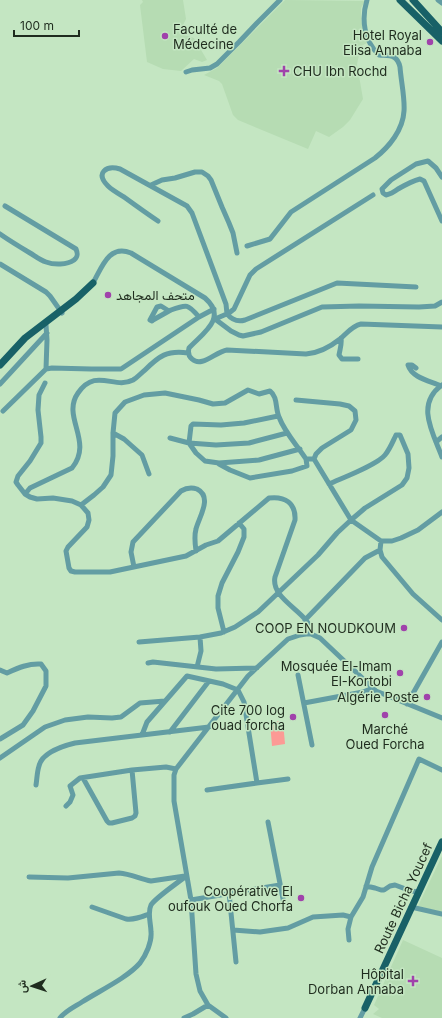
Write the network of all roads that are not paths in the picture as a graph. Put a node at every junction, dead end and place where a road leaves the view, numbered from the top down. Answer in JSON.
{"nodes":[{"id":1,"x":280,"y":0,"type":"edge"},
{"id":2,"x":367,"y":0,"type":"edge"},
{"id":3,"x":400,"y":0,"type":"edge"},
{"id":4,"x":412,"y":0,"type":"edge"},
{"id":5,"x":442,"y":32,"type":"edge"},
{"id":6,"x":442,"y":40,"type":"edge"},
{"id":7,"x":186,"y":72,"type":"dead end"},
{"id":8,"x":442,"y":177,"type":"edge"},
{"id":9,"x":151,"y":185,"type":"junction"},
{"id":10,"x":373,"y":195,"type":"dead end"},
{"id":11,"x":5,"y":206,"type":"dead end"},
{"id":12,"x":158,"y":221,"type":"dead end"},
{"id":13,"x":442,"y":221,"type":"edge"},
{"id":14,"x":0,"y":234,"type":"edge"},
{"id":15,"x":247,"y":246,"type":"dead end"},
{"id":16,"x":237,"y":253,"type":"dead end"},
{"id":17,"x":0,"y":264,"type":"edge"},
{"id":18,"x":93,"y":283,"type":"joint"},
{"id":19,"x":416,"y":287,"type":"dead end"},
{"id":20,"x":442,"y":302,"type":"edge"},
{"id":21,"x":214,"y":309,"type":"junction"},
{"id":22,"x":63,"y":311,"type":"junction"},
{"id":23,"x":170,"y":311,"type":"dead end"},
{"id":24,"x":226,"y":314,"type":"junction"},
{"id":25,"x":199,"y":318,"type":"junction"},
{"id":26,"x":215,"y":319,"type":"junction"},
{"id":27,"x":46,"y":325,"type":"junction"},
{"id":28,"x":442,"y":327,"type":"edge"},
{"id":29,"x":47,"y":333,"type":"junction"},
{"id":30,"x":341,"y":338,"type":"junction"},
{"id":31,"x":20,"y":343,"type":"junction"},
{"id":32,"x":188,"y":352,"type":"junction"},
{"id":33,"x":358,"y":359,"type":"dead end"},
{"id":34,"x":0,"y":365,"type":"edge"},
{"id":35,"x":416,"y":368,"type":"dead end"},
{"id":36,"x":46,"y":370,"type":"junction"},
{"id":37,"x":45,"y":383,"type":"dead end"},
{"id":38,"x":0,"y":384,"type":"edge"},
{"id":39,"x":441,"y":385,"type":"edge"},
{"id":40,"x":296,"y":400,"type":"dead end"},
{"id":41,"x":3,"y":411,"type":"dead end"},
{"id":42,"x":278,"y":416,"type":"junction"},
{"id":43,"x":287,"y":433,"type":"junction"},
{"id":44,"x":114,"y":434,"type":"junction"},
{"id":45,"x":442,"y":437,"type":"edge"},
{"id":46,"x":170,"y":438,"type":"dead end"},
{"id":47,"x":436,"y":442,"type":"junction"},
{"id":48,"x":189,"y":443,"type":"junction"},
{"id":49,"x":300,"y":450,"type":"junction"},
{"id":50,"x":442,"y":457,"type":"edge"},
{"id":51,"x":306,"y":459,"type":"junction"},
{"id":52,"x":314,"y":459,"type":"junction"},
{"id":53,"x":218,"y":463,"type":"junction"},
{"id":54,"x":149,"y":474,"type":"dead end"},
{"id":55,"x":329,"y":484,"type":"junction"},
{"id":56,"x":25,"y":494,"type":"junction"},
{"id":57,"x":81,"y":505,"type":"junction"},
{"id":58,"x":442,"y":512,"type":"edge"},
{"id":59,"x":351,"y":520,"type":"junction"},
{"id":60,"x":239,"y":523,"type":"junction"},
{"id":61,"x":381,"y":541,"type":"junction"},
{"id":62,"x":380,"y":550,"type":"junction"},
{"id":63,"x":196,"y":551,"type":"junction"},
{"id":64,"x":134,"y":567,"type":"junction"},
{"id":65,"x":278,"y":594,"type":"junction"},
{"id":66,"x":305,"y":620,"type":"junction"},
{"id":67,"x":442,"y":620,"type":"edge"},
{"id":68,"x":224,"y":632,"type":"junction"},
{"id":69,"x":311,"y":634,"type":"junction"},
{"id":70,"x":200,"y":637,"type":"junction"},
{"id":71,"x":139,"y":642,"type":"dead end"},
{"id":72,"x":442,"y":642,"type":"edge"},
{"id":73,"x":148,"y":663,"type":"dead end"},
{"id":74,"x":197,"y":667,"type":"junction"},
{"id":75,"x":257,"y":668,"type":"junction"},
{"id":76,"x":0,"y":670,"type":"edge"},
{"id":77,"x":298,"y":674,"type":"dead end"},
{"id":78,"x":209,"y":681,"type":"junction"},
{"id":79,"x":373,"y":688,"type":"junction"},
{"id":80,"x":238,"y":690,"type":"junction"},
{"id":81,"x":165,"y":701,"type":"junction"},
{"id":82,"x":304,"y":703,"type":"junction"},
{"id":83,"x":408,"y":704,"type":"junction"},
{"id":84,"x":442,"y":718,"type":"edge"},
{"id":85,"x":209,"y":727,"type":"junction"},
{"id":86,"x":170,"y":732,"type":"junction"},
{"id":87,"x":142,"y":735,"type":"junction"},
{"id":88,"x":0,"y":739,"type":"edge"},
{"id":89,"x":312,"y":745,"type":"dead end"},
{"id":90,"x":0,"y":758,"type":"edge"},
{"id":91,"x":176,"y":769,"type":"junction"},
{"id":92,"x":132,"y":770,"type":"junction"},
{"id":93,"x":442,"y":770,"type":"edge"},
{"id":94,"x":83,"y":778,"type":"junction"},
{"id":95,"x":288,"y":779,"type":"dead end"},
{"id":96,"x":257,"y":783,"type":"junction"},
{"id":97,"x":36,"y":785,"type":"dead end"},
{"id":98,"x":206,"y":790,"type":"dead end"},
{"id":99,"x":66,"y":806,"type":"dead end"},
{"id":100,"x":268,"y":822,"type":"dead end"},
{"id":101,"x":442,"y":842,"type":"edge"},
{"id":102,"x":29,"y":876,"type":"dead end"},
{"id":103,"x":186,"y":876,"type":"junction"},
{"id":104,"x":280,"y":885,"type":"junction"},
{"id":105,"x":366,"y":886,"type":"junction"},
{"id":106,"x":418,"y":892,"type":"junction"},
{"id":107,"x":229,"y":893,"type":"junction"},
{"id":108,"x":191,"y":900,"type":"junction"},
{"id":109,"x":284,"y":904,"type":"dead end"},
{"id":110,"x":92,"y":907,"type":"dead end"},
{"id":111,"x":411,"y":907,"type":"junction"},
{"id":112,"x":149,"y":914,"type":"junction"},
{"id":113,"x":442,"y":914,"type":"edge"},
{"id":114,"x":351,"y":916,"type":"junction"},
{"id":115,"x":233,"y":930,"type":"junction"},
{"id":116,"x":349,"y":940,"type":"dead end"},
{"id":117,"x":236,"y":962,"type":"dead end"},
{"id":118,"x":208,"y":1005,"type":"junction"},
{"id":119,"x":365,"y":1008,"type":"joint"},
{"id":120,"x":60,"y":1018,"type":"edge"},
{"id":121,"x":184,"y":1018,"type":"edge"},
{"id":122,"x":226,"y":1018,"type":"edge"},
{"id":123,"x":360,"y":1018,"type":"edge"}],
"edges":[{"from":1,"to":7,"type":"street"},
{"from":2,"to":15,"type":"street"},
{"from":3,"to":6,"type":"main road"},
{"from":4,"to":5,"type":"main road"},
{"from":8,"to":13,"type":"street"},
{"from":9,"to":12,"type":"street"},
{"from":9,"to":16,"type":"street"},
{"from":9,"to":24,"type":"street"},
{"from":10,"to":24,"type":"street"},
{"from":11,"to":14,"type":"street"},
{"from":17,"to":22,"type":"street"},
{"from":18,"to":21,"type":"street"},
{"from":18,"to":22,"type":"main road"},
{"from":19,"to":24,"type":"street"},
{"from":20,"to":26,"type":"street"},
{"from":21,"to":25,"type":"street"},
{"from":21,"to":26,"type":"street"},
{"from":22,"to":27,"type":"main road"},
{"from":22,"to":31,"type":"main road"},
{"from":23,"to":25,"type":"street"},
{"from":24,"to":26,"type":"street"},
{"from":25,"to":36,"type":"street"},
{"from":26,"to":32,"type":"street"},
{"from":27,"to":29,"type":"street"},
{"from":27,"to":31,"type":"main road"},
{"from":28,"to":30,"type":"street"},
{"from":29,"to":36,"type":"street"},
{"from":29,"to":38,"type":"street"},
{"from":30,"to":32,"type":"street"},
{"from":30,"to":33,"type":"street"},
{"from":31,"to":34,"type":"main road"},
{"from":32,"to":56,"type":"street"},
{"from":35,"to":39,"type":"street"},
{"from":36,"to":41,"type":"street"},
{"from":37,"to":56,"type":"street"},
{"from":39,"to":47,"type":"street"},
{"from":40,"to":52,"type":"street"},
{"from":42,"to":43,"type":"street"},
{"from":42,"to":44,"type":"street"},
{"from":42,"to":48,"type":"street"},
{"from":43,"to":48,"type":"street"},
{"from":43,"to":49,"type":"street"},
{"from":44,"to":54,"type":"street"},
{"from":44,"to":57,"type":"street"},
{"from":45,"to":47,"type":"street"},
{"from":46,"to":48,"type":"street"},
{"from":47,"to":50,"type":"street"},
{"from":48,"to":53,"type":"street"},
{"from":49,"to":51,"type":"street"},
{"from":49,"to":53,"type":"street"},
{"from":51,"to":52,"type":"street"},
{"from":51,"to":53,"type":"street"},
{"from":52,"to":55,"type":"street"},
{"from":55,"to":59,"type":"street"},
{"from":55,"to":59,"type":"street"},
{"from":56,"to":57,"type":"street"},
{"from":57,"to":64,"type":"street"},
{"from":58,"to":61,"type":"street"},
{"from":59,"to":61,"type":"street"},
{"from":59,"to":65,"type":"street"},
{"from":60,"to":63,"type":"street"},
{"from":60,"to":65,"type":"street"},
{"from":60,"to":68,"type":"street"},
{"from":61,"to":62,"type":"street"},
{"from":62,"to":66,"type":"street"},
{"from":62,"to":67,"type":"street"},
{"from":63,"to":64,"type":"street"},
{"from":63,"to":64,"type":"street"},
{"from":65,"to":66,"type":"street"},
{"from":65,"to":68,"type":"street"},
{"from":66,"to":69,"type":"street"},
{"from":68,"to":70,"type":"street"},
{"from":69,"to":75,"type":"street"},
{"from":69,"to":79,"type":"street"},
{"from":70,"to":71,"type":"street"},
{"from":70,"to":74,"type":"street"},
{"from":72,"to":83,"type":"street"},
{"from":73,"to":74,"type":"street"},
{"from":74,"to":75,"type":"street"},
{"from":75,"to":80,"type":"street"},
{"from":76,"to":88,"type":"street"},
{"from":77,"to":82,"type":"street"},
{"from":78,"to":80,"type":"street"},
{"from":78,"to":81,"type":"street"},
{"from":78,"to":86,"type":"street"},
{"from":79,"to":82,"type":"street"},
{"from":79,"to":83,"type":"street"},
{"from":80,"to":85,"type":"street"},
{"from":80,"to":96,"type":"street"},
{"from":81,"to":87,"type":"street"},
{"from":81,"to":90,"type":"street"},
{"from":82,"to":89,"type":"street"},
{"from":83,"to":84,"type":"street"},
{"from":85,"to":86,"type":"street"},
{"from":85,"to":91,"type":"street"},
{"from":86,"to":87,"type":"street"},
{"from":87,"to":97,"type":"street"},
{"from":91,"to":92,"type":"street"},
{"from":91,"to":103,"type":"street"},
{"from":92,"to":94,"type":"street"},
{"from":92,"to":94,"type":"street"},
{"from":93,"to":105,"type":"street"},
{"from":94,"to":99,"type":"street"},
{"from":95,"to":96,"type":"street"},
{"from":96,"to":98,"type":"street"},
{"from":100,"to":104,"type":"street"},
{"from":101,"to":106,"type":"main road","name":"Route Bicha Youcef"},
{"from":102,"to":103,"type":"street"},
{"from":103,"to":108,"type":"street"},
{"from":103,"to":112,"type":"street"},
{"from":104,"to":107,"type":"street"},
{"from":104,"to":109,"type":"street"},
{"from":105,"to":106,"type":"street"},
{"from":105,"to":114,"type":"street"},
{"from":106,"to":111,"type":"main road","name":"Route Bicha Youcef"},
{"from":107,"to":108,"type":"street"},
{"from":107,"to":115,"type":"street"},
{"from":108,"to":118,"type":"street"},
{"from":110,"to":112,"type":"street"},
{"from":111,"to":113,"type":"street"},
{"from":111,"to":119,"type":"main road","name":"Route Bicha Youcef"},
{"from":112,"to":120,"type":"street"},
{"from":114,"to":115,"type":"street"},
{"from":114,"to":116,"type":"street"},
{"from":115,"to":117,"type":"street"},
{"from":118,"to":121,"type":"street"},
{"from":118,"to":122,"type":"street"},
{"from":119,"to":123,"type":"street"}]}
